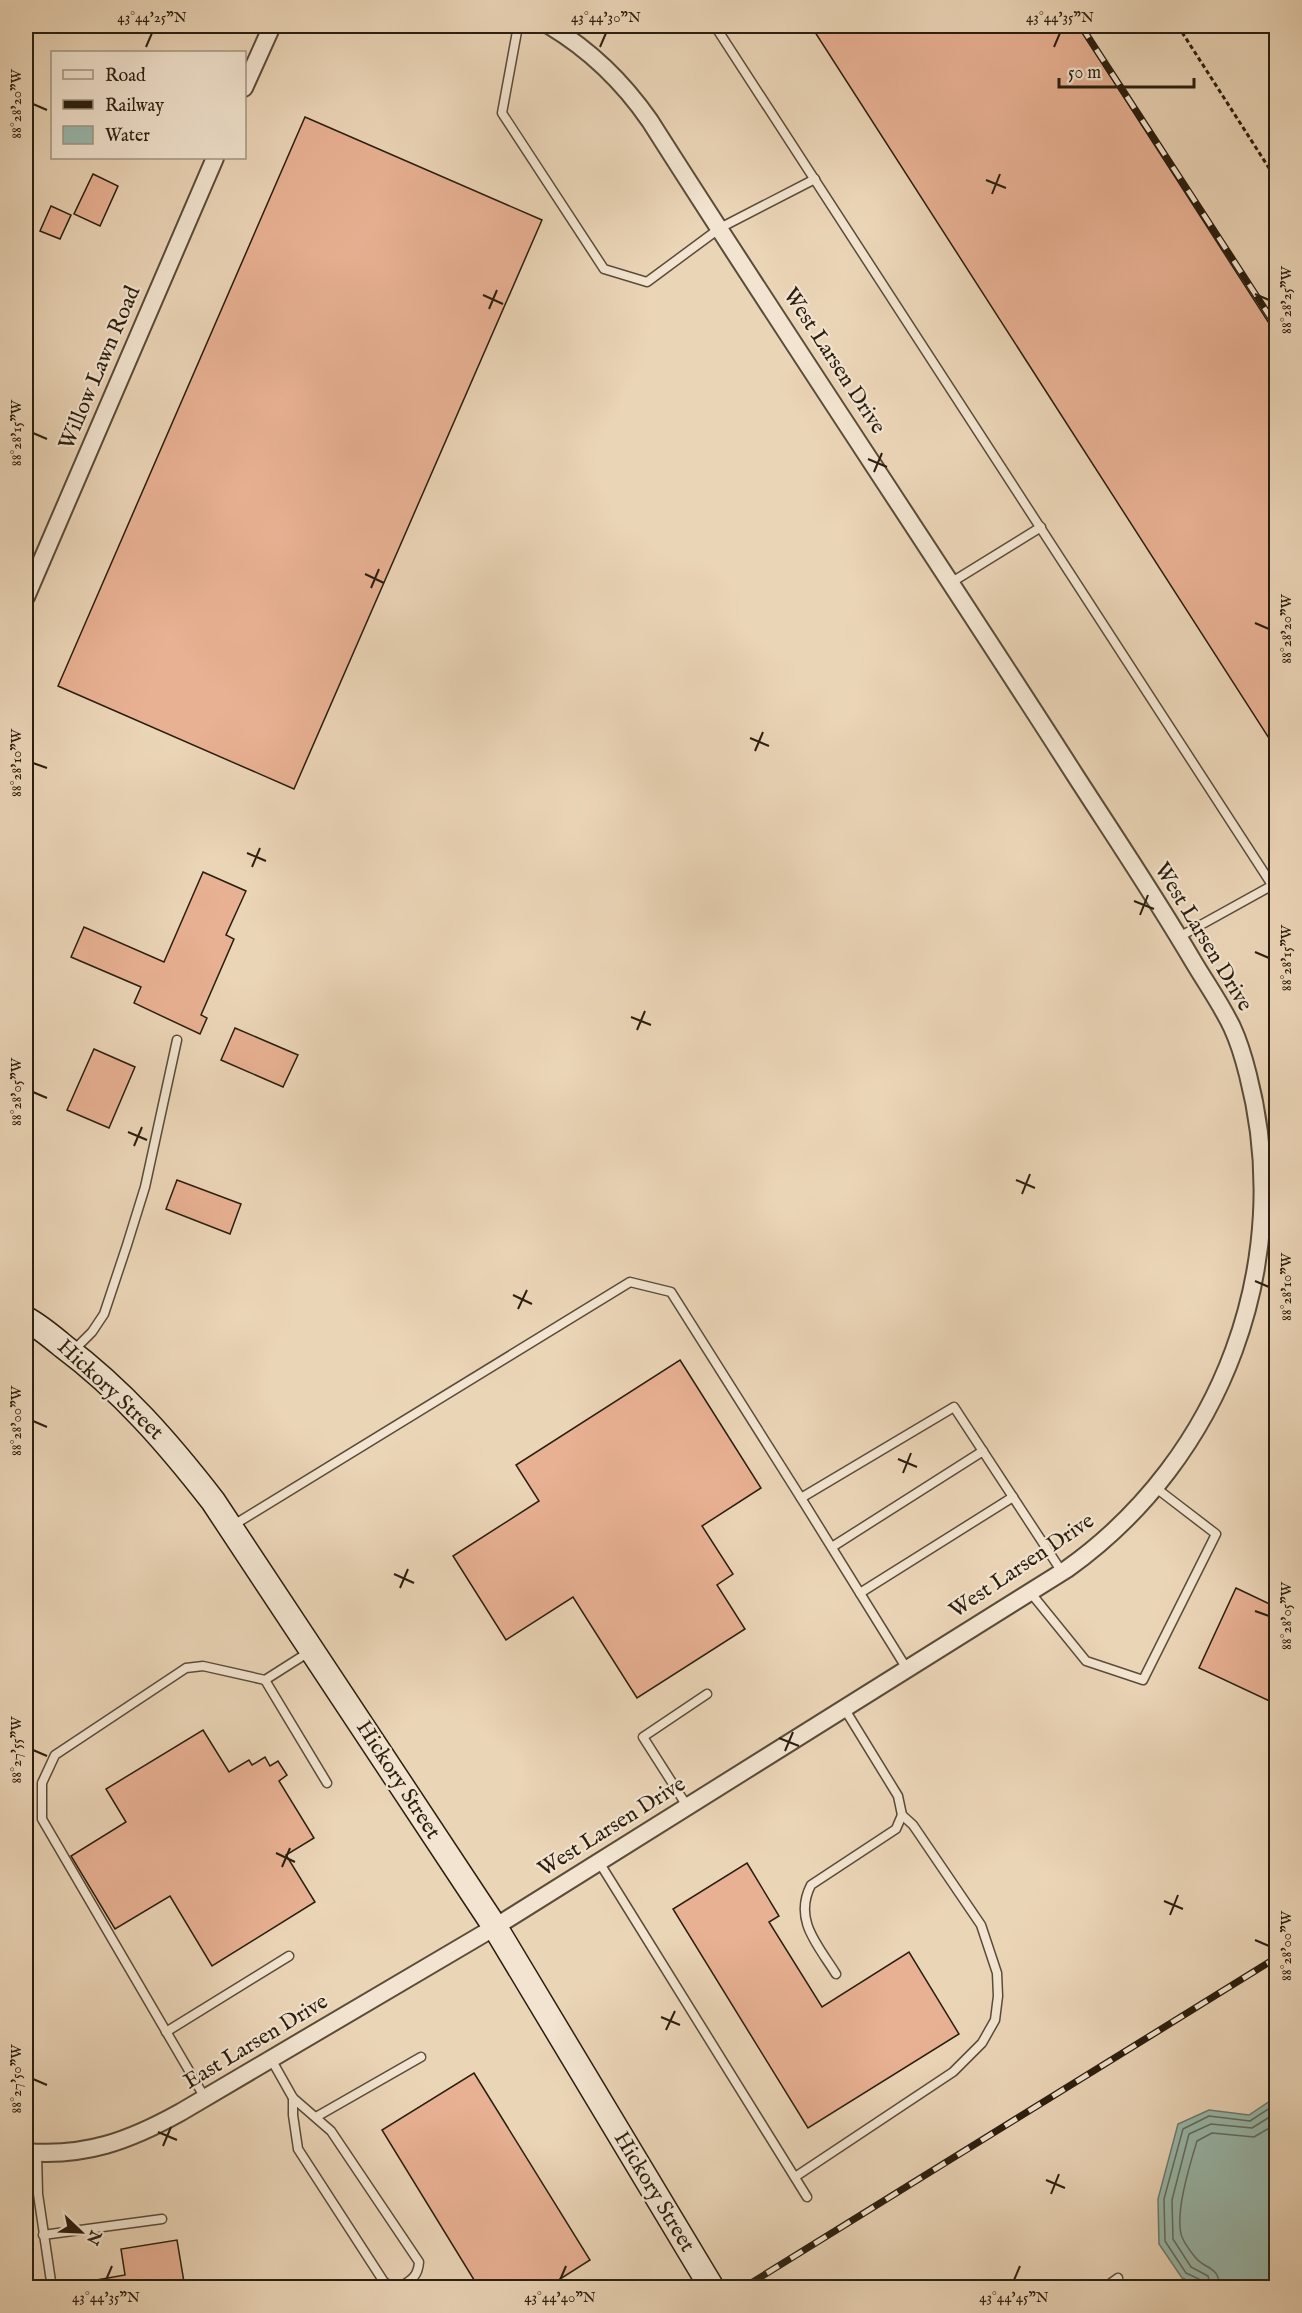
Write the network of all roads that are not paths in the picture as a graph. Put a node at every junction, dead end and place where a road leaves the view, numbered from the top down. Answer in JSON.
{"nodes":[{"id":1,"x":272,"y":26,"type":"edge"},
{"id":2,"x":518,"y":26,"type":"edge"},
{"id":3,"x":550,"y":26,"type":"edge"},
{"id":4,"x":716,"y":26,"type":"edge"},
{"id":5,"x":246,"y":84,"type":"edge"},
{"id":6,"x":215,"y":159,"type":"edge"},
{"id":7,"x":815,"y":179,"type":"junction"},
{"id":8,"x":720,"y":228,"type":"junction"},
{"id":9,"x":1041,"y":527,"type":"junction"},
{"id":10,"x":952,"y":582,"type":"junction"},
{"id":11,"x":26,"y":597,"type":"edge"},
{"id":12,"x":1274,"y":888,"type":"edge"},
{"id":13,"x":1179,"y":937,"type":"junction"},
{"id":14,"x":177,"y":1040,"type":"dead end"},
{"id":15,"x":1269,"y":1233,"type":"edge"},
{"id":16,"x":26,"y":1319,"type":"edge"},
{"id":17,"x":72,"y":1353,"type":"junction"},
{"id":18,"x":983,"y":1451,"type":"junction"},
{"id":19,"x":1156,"y":1488,"type":"junction"},
{"id":20,"x":1013,"y":1497,"type":"junction"},
{"id":21,"x":801,"y":1498,"type":"junction"},
{"id":22,"x":231,"y":1527,"type":"junction"},
{"id":23,"x":832,"y":1547,"type":"junction"},
{"id":24,"x":1062,"y":1572,"type":"junction"},
{"id":25,"x":1030,"y":1592,"type":"junction"},
{"id":26,"x":860,"y":1593,"type":"junction"},
{"id":27,"x":312,"y":1650,"type":"junction"},
{"id":28,"x":907,"y":1669,"type":"junction"},
{"id":29,"x":265,"y":1680,"type":"junction"},
{"id":30,"x":707,"y":1695,"type":"dead end"},
{"id":31,"x":844,"y":1708,"type":"junction"},
{"id":32,"x":327,"y":1783,"type":"dead end"},
{"id":33,"x":687,"y":1806,"type":"junction"},
{"id":34,"x":902,"y":1815,"type":"junction"},
{"id":35,"x":599,"y":1862,"type":"junction"},
{"id":36,"x":495,"y":1927,"type":"junction"},
{"id":37,"x":289,"y":1956,"type":"dead end"},
{"id":38,"x":836,"y":1974,"type":"dead end"},
{"id":39,"x":166,"y":2032,"type":"junction"},
{"id":40,"x":421,"y":2058,"type":"dead end"},
{"id":41,"x":271,"y":2059,"type":"junction"},
{"id":42,"x":205,"y":2098,"type":"junction"},
{"id":43,"x":293,"y":2098,"type":"junction"},
{"id":44,"x":316,"y":2116,"type":"junction"},
{"id":45,"x":31,"y":2153,"type":"edge"},
{"id":46,"x":795,"y":2177,"type":"junction"},
{"id":47,"x":807,"y":2197,"type":"dead end"},
{"id":48,"x":162,"y":2219,"type":"dead end"},
{"id":49,"x":43,"y":2235,"type":"junction"},
{"id":50,"x":1118,"y":2278,"type":"dead end"},
{"id":51,"x":52,"y":2288,"type":"edge"},
{"id":52,"x":395,"y":2288,"type":"edge"},
{"id":53,"x":399,"y":2288,"type":"edge"},
{"id":54,"x":711,"y":2288,"type":"edge"},
{"id":55,"x":1104,"y":2288,"type":"edge"}],
"edges":[{"from":1,"to":5,"type":"street"},
{"from":2,"to":8,"type":"lane"},
{"from":3,"to":8,"type":"street","name":"West Larsen Drive"},
{"from":4,"to":7,"type":"lane"},
{"from":6,"to":11,"type":"street","name":"Willow Lawn Road"},
{"from":7,"to":8,"type":"lane"},
{"from":7,"to":9,"type":"lane"},
{"from":8,"to":10,"type":"street","name":"West Larsen Drive"},
{"from":9,"to":10,"type":"lane"},
{"from":9,"to":12,"type":"lane"},
{"from":10,"to":13,"type":"street","name":"West Larsen Drive"},
{"from":12,"to":13,"type":"lane"},
{"from":13,"to":15,"type":"street","name":"West Larsen Drive"},
{"from":14,"to":17,"type":"lane"},
{"from":15,"to":19,"type":"street","name":"West Larsen Drive"},
{"from":16,"to":17,"type":"street","name":"Hickory Street"},
{"from":17,"to":22,"type":"street","name":"Hickory Street"},
{"from":18,"to":20,"type":"lane"},
{"from":18,"to":21,"type":"lane"},
{"from":18,"to":23,"type":"lane"},
{"from":19,"to":24,"type":"street","name":"West Larsen Drive"},
{"from":19,"to":25,"type":"lane"},
{"from":20,"to":24,"type":"lane"},
{"from":20,"to":26,"type":"lane"},
{"from":21,"to":22,"type":"lane"},
{"from":21,"to":23,"type":"lane"},
{"from":22,"to":27,"type":"street","name":"Hickory Street"},
{"from":23,"to":26,"type":"lane"},
{"from":24,"to":25,"type":"street","name":"West Larsen Drive"},
{"from":25,"to":28,"type":"street","name":"West Larsen Drive"},
{"from":26,"to":28,"type":"lane"},
{"from":27,"to":29,"type":"lane"},
{"from":27,"to":36,"type":"street","name":"Hickory Street"},
{"from":28,"to":31,"type":"street","name":"West Larsen Drive"},
{"from":29,"to":32,"type":"lane"},
{"from":29,"to":39,"type":"lane"},
{"from":30,"to":33,"type":"lane"},
{"from":31,"to":33,"type":"street","name":"West Larsen Drive"},
{"from":31,"to":34,"type":"lane"},
{"from":33,"to":35,"type":"street","name":"West Larsen Drive"},
{"from":34,"to":38,"type":"lane"},
{"from":34,"to":46,"type":"lane"},
{"from":35,"to":36,"type":"street","name":"West Larsen Drive"},
{"from":35,"to":46,"type":"lane"},
{"from":36,"to":41,"type":"street","name":"East Larsen Drive"},
{"from":36,"to":54,"type":"street","name":"Hickory Street"},
{"from":37,"to":39,"type":"lane"},
{"from":39,"to":42,"type":"lane"},
{"from":40,"to":44,"type":"lane"},
{"from":41,"to":42,"type":"street","name":"East Larsen Drive"},
{"from":41,"to":43,"type":"lane"},
{"from":42,"to":45,"type":"street","name":"East Larsen Drive"},
{"from":43,"to":44,"type":"lane"},
{"from":43,"to":52,"type":"lane"},
{"from":44,"to":53,"type":"lane"},
{"from":45,"to":49,"type":"lane"},
{"from":46,"to":47,"type":"lane"},
{"from":48,"to":49,"type":"lane"},
{"from":49,"to":51,"type":"lane"},
{"from":50,"to":55,"type":"lane"}]}
